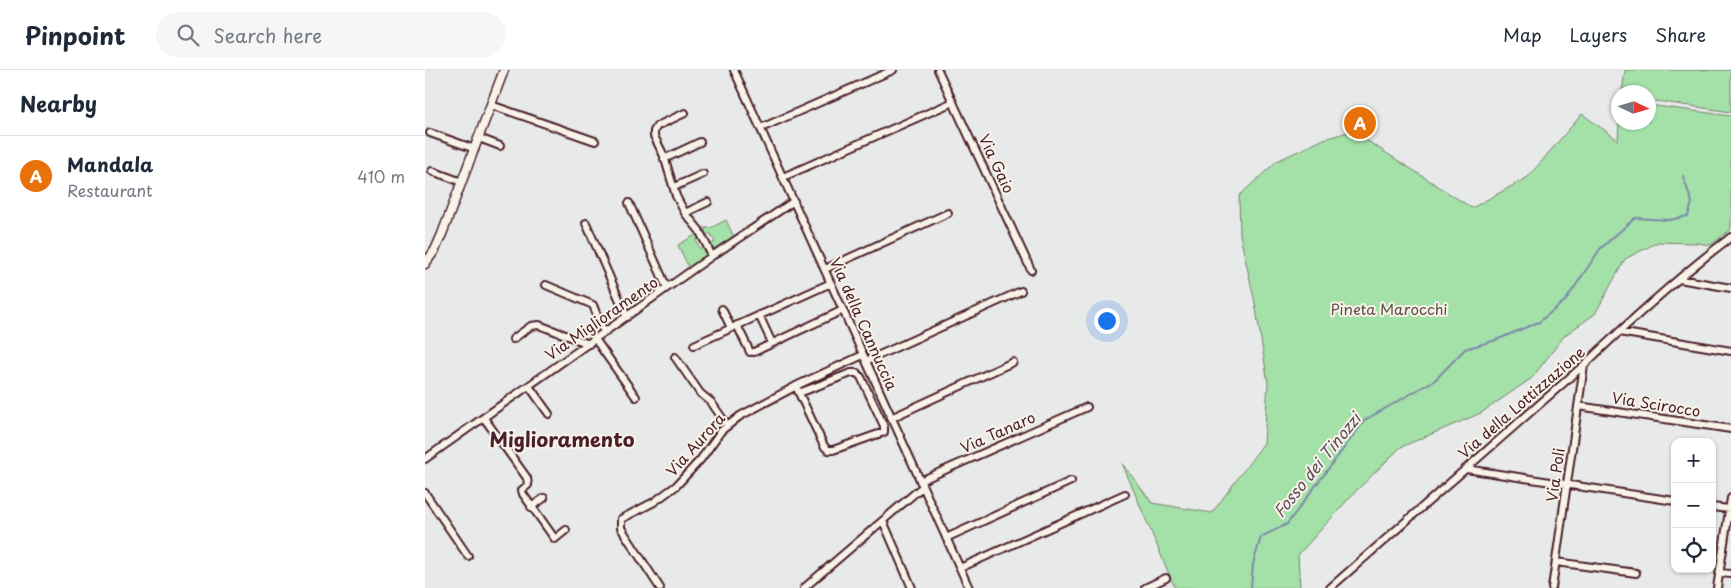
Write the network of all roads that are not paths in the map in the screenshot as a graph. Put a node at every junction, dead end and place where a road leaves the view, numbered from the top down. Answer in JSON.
{"nodes":[{"id":1,"x":504,"y":70,"type":"edge"},
{"id":2,"x":734,"y":70,"type":"edge"},
{"id":3,"x":893,"y":70,"type":"edge"},
{"id":4,"x":938,"y":70,"type":"edge"},
{"id":5,"x":953,"y":102,"type":"junction"},
{"id":6,"x":491,"y":105,"type":"junction"},
{"id":7,"x":685,"y":113,"type":"dead end"},
{"id":8,"x":761,"y":128,"type":"junction"},
{"id":9,"x":429,"y":133,"type":"dead end"},
{"id":10,"x":479,"y":138,"type":"junction"},
{"id":11,"x":595,"y":141,"type":"dead end"},
{"id":12,"x":700,"y":142,"type":"dead end"},
{"id":13,"x":500,"y":146,"type":"dead end"},
{"id":14,"x":475,"y":149,"type":"junction"},
{"id":15,"x":665,"y":159,"type":"junction"},
{"id":16,"x":432,"y":171,"type":"dead end"},
{"id":17,"x":703,"y":174,"type":"dead end"},
{"id":18,"x":783,"y":177,"type":"junction"},
{"id":19,"x":462,"y":182,"type":"junction"},
{"id":20,"x":674,"y":187,"type":"junction"},
{"id":21,"x":708,"y":202,"type":"dead end"},
{"id":22,"x":794,"y":202,"type":"junction"},
{"id":23,"x":629,"y":203,"type":"dead end"},
{"id":24,"x":685,"y":213,"type":"junction"},
{"id":25,"x":948,"y":213,"type":"dead end"},
{"id":26,"x":587,"y":223,"type":"dead end"},
{"id":27,"x":1731,"y":237,"type":"edge"},
{"id":28,"x":712,"y":256,"type":"junction"},
{"id":29,"x":425,"y":264,"type":"edge"},
{"id":30,"x":825,"y":269,"type":"junction"},
{"id":31,"x":1031,"y":270,"type":"dead end"},
{"id":32,"x":1679,"y":279,"type":"junction"},
{"id":33,"x":831,"y":282,"type":"junction"},
{"id":34,"x":546,"y":285,"type":"dead end"},
{"id":35,"x":667,"y":288,"type":"junction"},
{"id":36,"x":1731,"y":288,"type":"edge"},
{"id":37,"x":1021,"y":291,"type":"dead end"},
{"id":38,"x":722,"y":310,"type":"dead end"},
{"id":39,"x":843,"y":310,"type":"junction"},
{"id":40,"x":759,"y":315,"type":"junction"},
{"id":41,"x":627,"y":317,"type":"junction"},
{"id":42,"x":734,"y":327,"type":"junction"},
{"id":43,"x":1619,"y":332,"type":"junction"},
{"id":44,"x":604,"y":333,"type":"junction"},
{"id":45,"x":513,"y":339,"type":"dead end"},
{"id":46,"x":595,"y":339,"type":"junction"},
{"id":47,"x":772,"y":343,"type":"junction"},
{"id":48,"x":589,"y":344,"type":"junction"},
{"id":49,"x":694,"y":345,"type":"dead end"},
{"id":50,"x":1731,"y":351,"type":"edge"},
{"id":51,"x":675,"y":357,"type":"dead end"},
{"id":52,"x":865,"y":358,"type":"junction"},
{"id":53,"x":1013,"y":362,"type":"dead end"},
{"id":54,"x":1584,"y":365,"type":"junction"},
{"id":55,"x":529,"y":386,"type":"junction"},
{"id":56,"x":797,"y":389,"type":"junction"},
{"id":57,"x":636,"y":397,"type":"dead end"},
{"id":58,"x":1578,"y":406,"type":"junction"},
{"id":59,"x":1087,"y":407,"type":"dead end"},
{"id":60,"x":549,"y":414,"type":"dead end"},
{"id":61,"x":484,"y":418,"type":"junction"},
{"id":62,"x":891,"y":418,"type":"junction"},
{"id":63,"x":727,"y":425,"type":"junction"},
{"id":64,"x":1731,"y":429,"type":"edge"},
{"id":65,"x":425,"y":459,"type":"edge"},
{"id":66,"x":1465,"y":469,"type":"junction"},
{"id":67,"x":1071,"y":481,"type":"dead end"},
{"id":68,"x":921,"y":484,"type":"junction"},
{"id":69,"x":1567,"y":485,"type":"junction"},
{"id":70,"x":425,"y":493,"type":"edge"},
{"id":71,"x":1125,"y":494,"type":"dead end"},
{"id":72,"x":544,"y":498,"type":"dead end"},
{"id":73,"x":1731,"y":498,"type":"edge"},
{"id":74,"x":1671,"y":500,"type":"edge"},
{"id":75,"x":531,"y":507,"type":"junction"},
{"id":76,"x":1716,"y":507,"type":"edge"},
{"id":77,"x":1729,"y":509,"type":"junction"},
{"id":78,"x":883,"y":521,"type":"junction"},
{"id":79,"x":566,"y":530,"type":"dead end"},
{"id":80,"x":946,"y":538,"type":"junction"},
{"id":81,"x":468,"y":556,"type":"dead end"},
{"id":82,"x":1556,"y":562,"type":"junction"},
{"id":83,"x":960,"y":568,"type":"junction"},
{"id":84,"x":1636,"y":573,"type":"dead end"},
{"id":85,"x":1719,"y":573,"type":"junction"},
{"id":86,"x":1731,"y":574,"type":"edge"},
{"id":87,"x":1166,"y":578,"type":"dead end"},
{"id":88,"x":659,"y":588,"type":"edge"},
{"id":89,"x":804,"y":588,"type":"edge"},
{"id":90,"x":913,"y":588,"type":"edge"},
{"id":91,"x":969,"y":588,"type":"edge"},
{"id":92,"x":1145,"y":588,"type":"edge"},
{"id":93,"x":1330,"y":588,"type":"edge"},
{"id":94,"x":1552,"y":588,"type":"edge"},
{"id":95,"x":1717,"y":588,"type":"edge"}],
"edges":[{"from":1,"to":6,"type":"street"},
{"from":2,"to":8,"type":"street","name":"Via della Cannuccia"},
{"from":3,"to":8,"type":"street"},
{"from":4,"to":5,"type":"street","name":"Via Gaio"},
{"from":5,"to":18,"type":"street"},
{"from":5,"to":31,"type":"street","name":"Via Gaio"},
{"from":6,"to":10,"type":"street"},
{"from":6,"to":11,"type":"street"},
{"from":7,"to":15,"type":"street"},
{"from":8,"to":18,"type":"street","name":"Via della Cannuccia"},
{"from":9,"to":14,"type":"street"},
{"from":10,"to":13,"type":"street"},
{"from":10,"to":14,"type":"street"},
{"from":12,"to":15,"type":"street"},
{"from":14,"to":19,"type":"street"},
{"from":15,"to":20,"type":"street"},
{"from":16,"to":19,"type":"street"},
{"from":17,"to":20,"type":"street"},
{"from":18,"to":22,"type":"street","name":"Via della Cannuccia"},
{"from":19,"to":29,"type":"street"},
{"from":20,"to":24,"type":"street"},
{"from":21,"to":24,"type":"street"},
{"from":22,"to":28,"type":"street","name":"Via Miglioramento"},
{"from":22,"to":30,"type":"street","name":"Via della Cannuccia"},
{"from":23,"to":35,"type":"street"},
{"from":24,"to":28,"type":"street"},
{"from":25,"to":30,"type":"street"},
{"from":26,"to":41,"type":"street"},
{"from":27,"to":32,"type":"street","name":"Via della Lottizzazione"},
{"from":28,"to":35,"type":"street","name":"Via Miglioramento"},
{"from":30,"to":33,"type":"street","name":"Via della Cannuccia"},
{"from":32,"to":36,"type":"street"},
{"from":32,"to":43,"type":"street","name":"Via della Lottizzazione"},
{"from":33,"to":39,"type":"street","name":"Via della Cannuccia"},
{"from":33,"to":40,"type":"street"},
{"from":34,"to":44,"type":"street"},
{"from":35,"to":41,"type":"street","name":"Via Miglioramento"},
{"from":37,"to":52,"type":"street","name":"Via Aurora"},
{"from":38,"to":42,"type":"street"},
{"from":39,"to":47,"type":"street"},
{"from":39,"to":52,"type":"street","name":"Via della Cannuccia"},
{"from":40,"to":42,"type":"street"},
{"from":40,"to":47,"type":"street"},
{"from":41,"to":44,"type":"street","name":"Via Miglioramento"},
{"from":42,"to":47,"type":"street"},
{"from":42,"to":49,"type":"street"},
{"from":43,"to":50,"type":"street"},
{"from":43,"to":54,"type":"street","name":"Via della Lottizzazione"},
{"from":44,"to":46,"type":"street","name":"Via Miglioramento"},
{"from":45,"to":48,"type":"street"},
{"from":46,"to":48,"type":"street","name":"Via Miglioramento"},
{"from":46,"to":57,"type":"street"},
{"from":48,"to":55,"type":"street","name":"Via Miglioramento"},
{"from":51,"to":63,"type":"street"},
{"from":52,"to":56,"type":"street","name":"Via Aurora"},
{"from":52,"to":62,"type":"street","name":"Via della Cannuccia"},
{"from":53,"to":62,"type":"street"},
{"from":54,"to":58,"type":"street","name":"Via Poli"},
{"from":54,"to":66,"type":"street","name":"Via della Lottizzazione"},
{"from":55,"to":60,"type":"street"},
{"from":55,"to":61,"type":"street","name":"Via Miglioramento"},
{"from":56,"to":56,"type":"street"},
{"from":56,"to":63,"type":"street","name":"Via Aurora"},
{"from":58,"to":64,"type":"street","name":"Via Scirocco"},
{"from":58,"to":69,"type":"street","name":"Via Poli"},
{"from":59,"to":68,"type":"street","name":"Via Tanaro"},
{"from":61,"to":65,"type":"street","name":"Via Miglioramento"},
{"from":61,"to":75,"type":"street"},
{"from":62,"to":68,"type":"street","name":"Via della Cannuccia"},
{"from":63,"to":88,"type":"street","name":"Via Aurora"},
{"from":66,"to":69,"type":"street"},
{"from":66,"to":93,"type":"street","name":"Via della Lottizzazione"},
{"from":67,"to":80,"type":"street"},
{"from":68,"to":78,"type":"street","name":"Via Tanaro"},
{"from":68,"to":80,"type":"street","name":"Via della Cannuccia"},
{"from":69,"to":74,"type":"street"},
{"from":69,"to":82,"type":"street","name":"Via Poli"},
{"from":70,"to":81,"type":"street"},
{"from":71,"to":83,"type":"street"},
{"from":72,"to":75,"type":"street"},
{"from":73,"to":77,"type":"street"},
{"from":75,"to":79,"type":"street"},
{"from":76,"to":77,"type":"street"},
{"from":77,"to":85,"type":"street"},
{"from":78,"to":89,"type":"street","name":"Via Tanaro"},
{"from":78,"to":90,"type":"street"},
{"from":80,"to":83,"type":"street","name":"Via della Cannuccia"},
{"from":82,"to":84,"type":"street"},
{"from":82,"to":94,"type":"street","name":"Via Poli"},
{"from":83,"to":91,"type":"street","name":"Via della Cannuccia"},
{"from":85,"to":86,"type":"street"},
{"from":85,"to":95,"type":"street"},
{"from":87,"to":92,"type":"street"}]}
